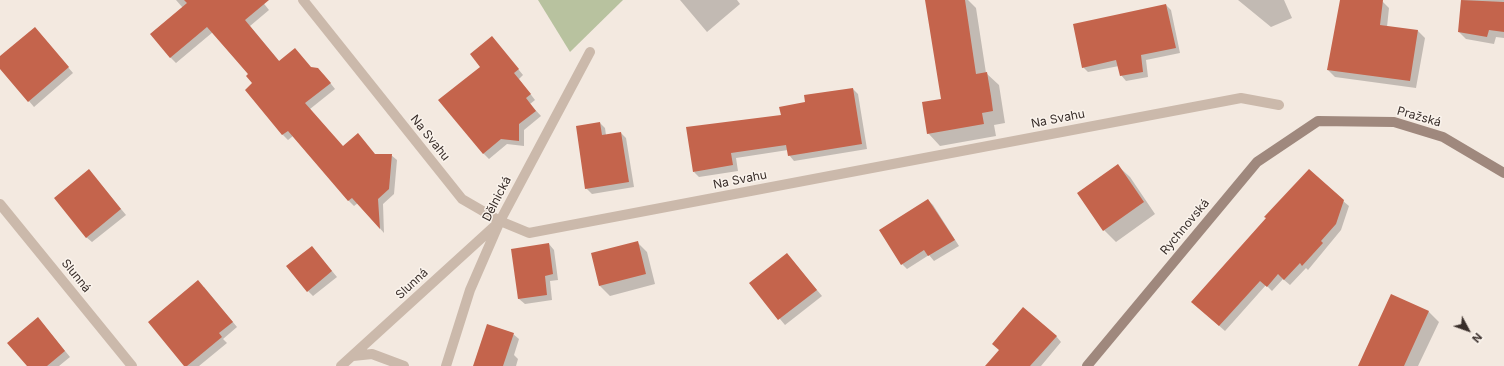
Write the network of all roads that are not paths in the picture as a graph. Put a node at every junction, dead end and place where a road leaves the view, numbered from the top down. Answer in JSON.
{"nodes":[{"id":1,"x":303,"y":0,"type":"edge"},
{"id":2,"x":590,"y":52,"type":"dead end"},
{"id":3,"x":1279,"y":105,"type":"dead end"},
{"id":4,"x":1318,"y":121,"type":"joint"},
{"id":5,"x":1504,"y":173,"type":"edge"},
{"id":6,"x":0,"y":204,"type":"edge"},
{"id":7,"x":500,"y":221,"type":"junction"},
{"id":8,"x":353,"y":356,"type":"junction"},
{"id":9,"x":132,"y":366,"type":"edge"},
{"id":10,"x":341,"y":366,"type":"edge"},
{"id":11,"x":404,"y":366,"type":"edge"},
{"id":12,"x":446,"y":366,"type":"edge"},
{"id":13,"x":1087,"y":366,"type":"edge"}],
"edges":[{"from":1,"to":7,"type":"street","name":"Na Svahu"},
{"from":2,"to":7,"type":"street","name":"Dělnická"},
{"from":3,"to":7,"type":"street","name":"Na Svahu"},
{"from":4,"to":5,"type":"main road","name":"Pražská"},
{"from":4,"to":13,"type":"main road","name":"Rychnovská"},
{"from":6,"to":9,"type":"street","name":"Slunná"},
{"from":7,"to":8,"type":"street","name":"Slunná"},
{"from":7,"to":12,"type":"street","name":"Dělnická"},
{"from":8,"to":10,"type":"street","name":"Slunná"},
{"from":8,"to":11,"type":"street"}]}
